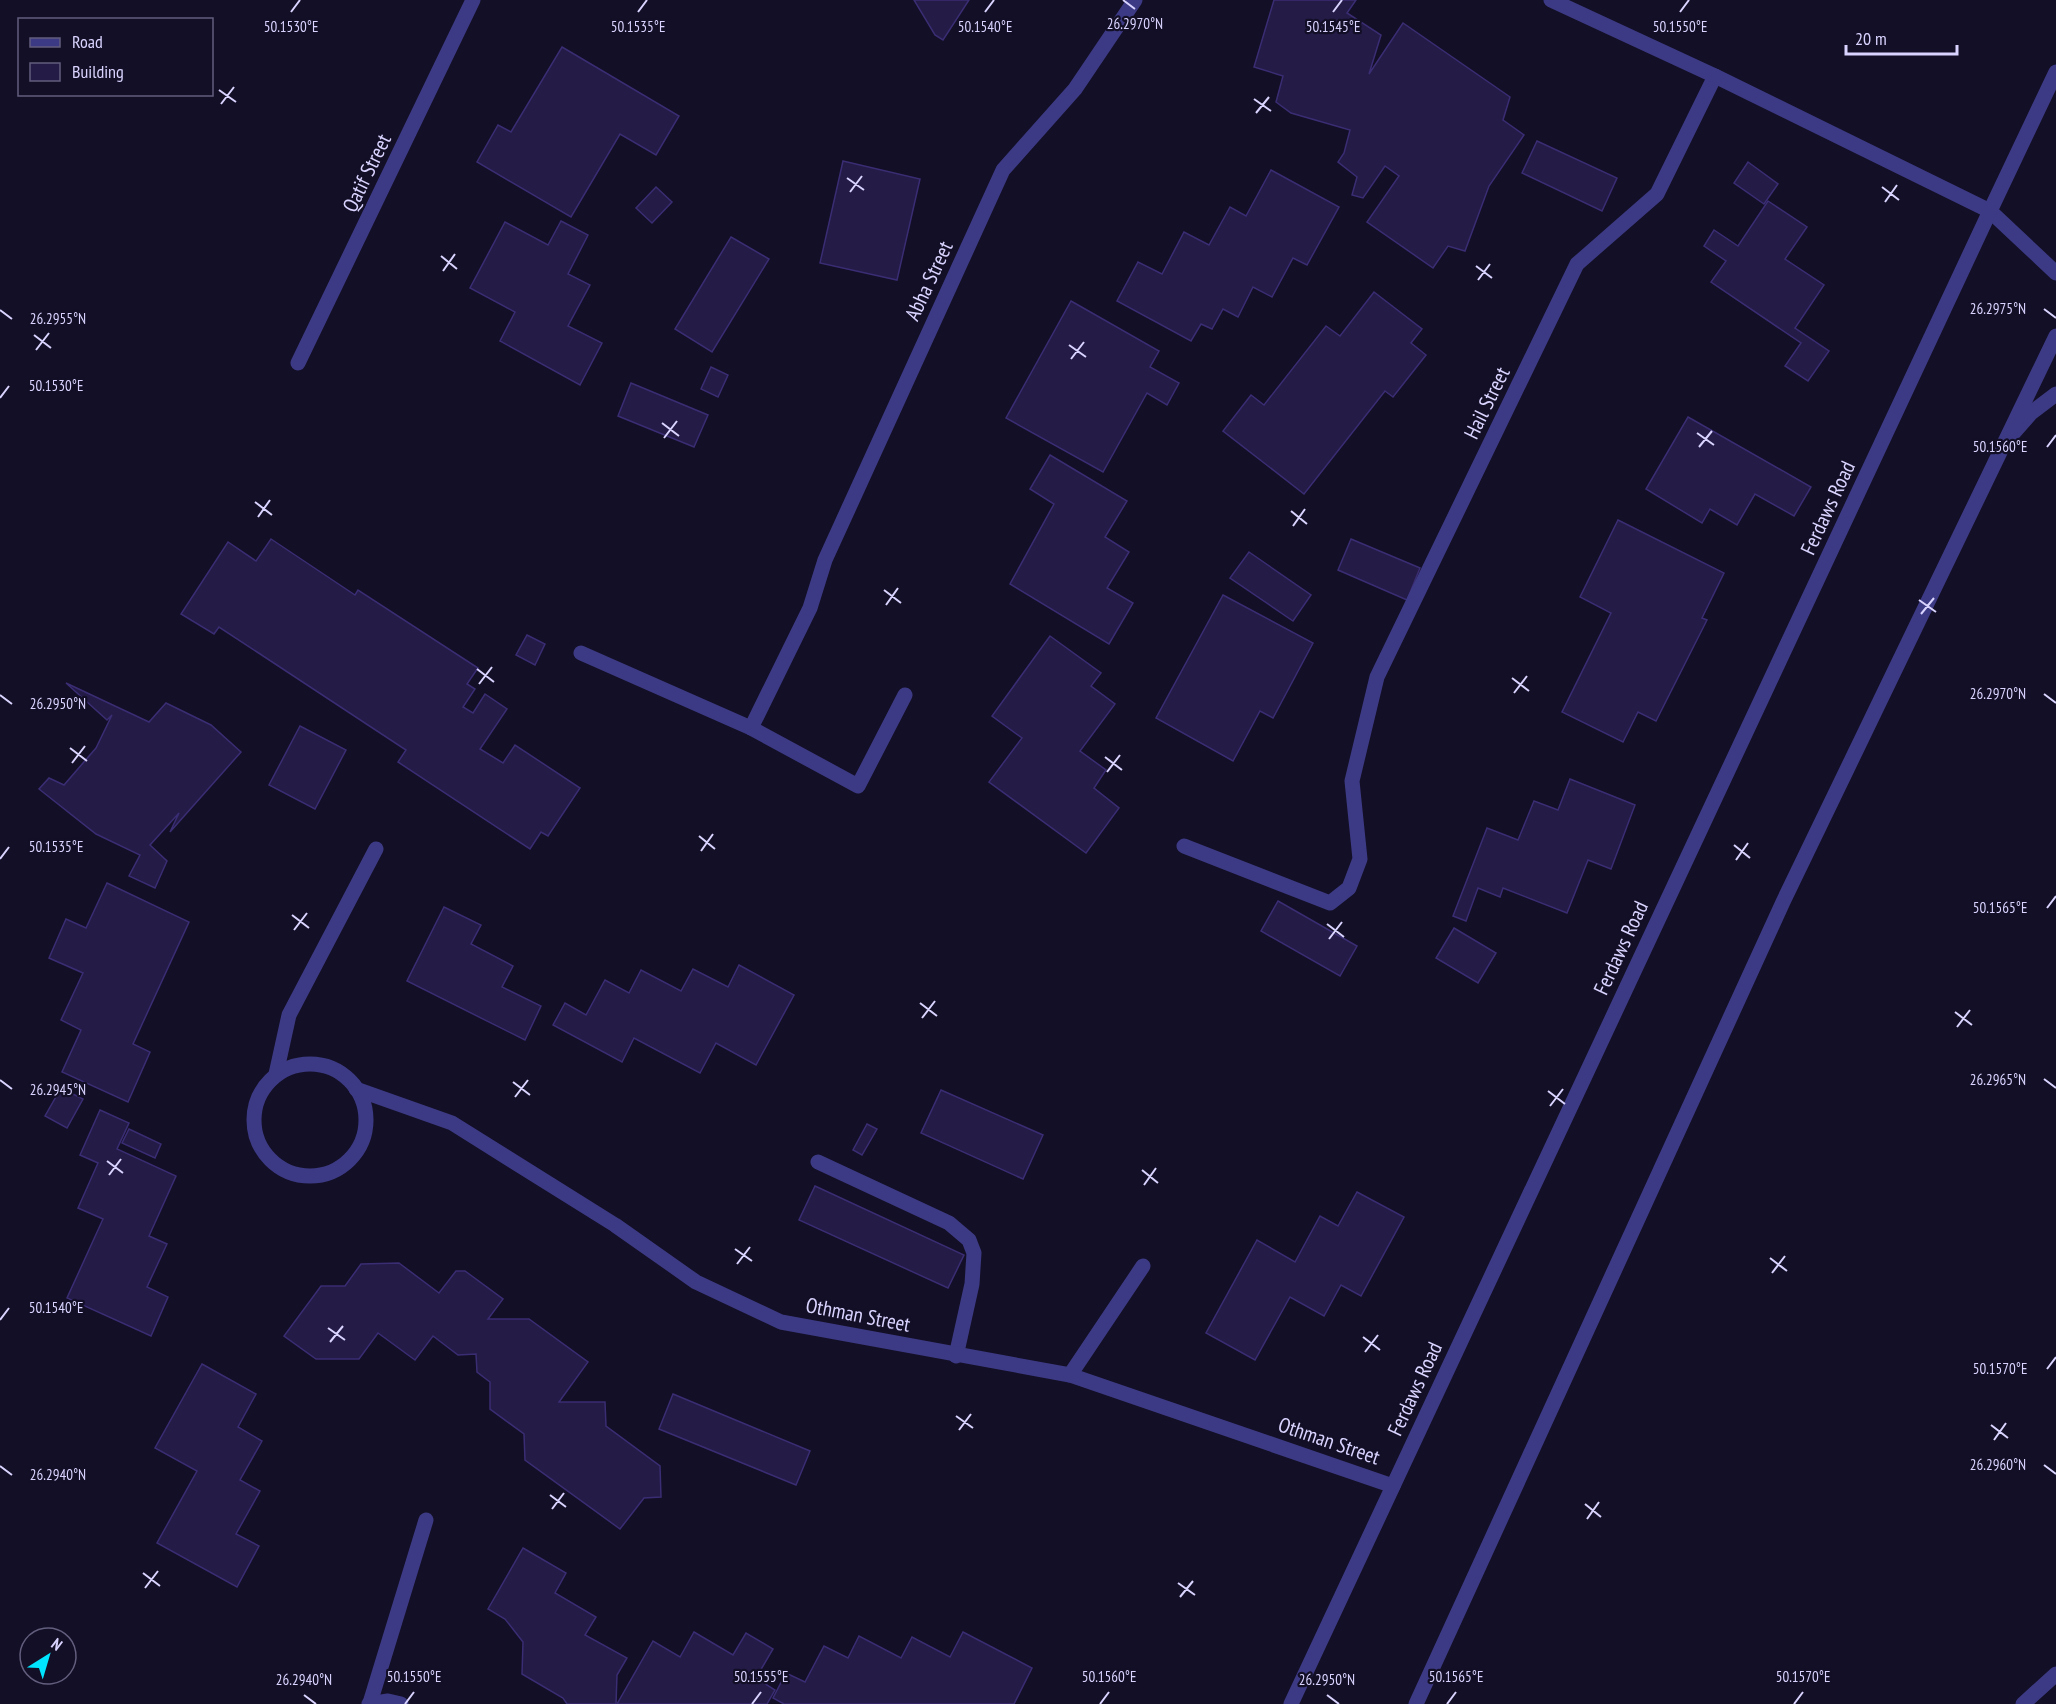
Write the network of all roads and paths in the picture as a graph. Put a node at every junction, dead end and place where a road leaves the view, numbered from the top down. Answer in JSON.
{"nodes":[{"id":1,"x":473,"y":0,"type":"edge"},
{"id":2,"x":1135,"y":0,"type":"edge"},
{"id":3,"x":1551,"y":0,"type":"edge"},
{"id":4,"x":2056,"y":72,"type":"edge"},
{"id":5,"x":1715,"y":76,"type":"junction"},
{"id":6,"x":1990,"y":211,"type":"junction"},
{"id":7,"x":2056,"y":273,"type":"edge"},
{"id":8,"x":2056,"y":336,"type":"edge"},
{"id":9,"x":298,"y":363,"type":"dead end"},
{"id":10,"x":2056,"y":394,"type":"edge"},
{"id":11,"x":2004,"y":445,"type":"junction"},
{"id":12,"x":582,"y":653,"type":"dead end"},
{"id":13,"x":904,"y":695,"type":"dead end"},
{"id":14,"x":751,"y":728,"type":"junction"},
{"id":15,"x":1184,"y":846,"type":"dead end"},
{"id":16,"x":376,"y":849,"type":"dead end"},
{"id":17,"x":276,"y":1074,"type":"junction"},
{"id":18,"x":356,"y":1089,"type":"junction"},
{"id":19,"x":818,"y":1162,"type":"dead end"},
{"id":20,"x":1143,"y":1266,"type":"dead end"},
{"id":21,"x":957,"y":1356,"type":"junction"},
{"id":22,"x":1070,"y":1375,"type":"junction"},
{"id":23,"x":1393,"y":1486,"type":"junction"},
{"id":24,"x":426,"y":1520,"type":"dead end"},
{"id":25,"x":2056,"y":1674,"type":"edge"},
{"id":26,"x":369,"y":1704,"type":"edge"},
{"id":27,"x":400,"y":1704,"type":"edge"},
{"id":28,"x":1291,"y":1704,"type":"edge"},
{"id":29,"x":1416,"y":1704,"type":"edge"},
{"id":30,"x":2023,"y":1704,"type":"edge"}],
"edges":[{"from":1,"to":9,"type":"street","name":"Qatif Street"},
{"from":2,"to":14,"type":"street","name":"Abha Street"},
{"from":3,"to":5,"type":"street"},
{"from":4,"to":6,"type":"street","name":"Ferdaws Road"},
{"from":5,"to":6,"type":"street"},
{"from":5,"to":15,"type":"street","name":"Hail Street"},
{"from":6,"to":7,"type":"street"},
{"from":6,"to":23,"type":"street","name":"Ferdaws Road"},
{"from":8,"to":11,"type":"street"},
{"from":10,"to":11,"type":"street"},
{"from":11,"to":29,"type":"street"},
{"from":12,"to":14,"type":"street"},
{"from":13,"to":14,"type":"street"},
{"from":16,"to":17,"type":"street"},
{"from":17,"to":18,"type":"street"},
{"from":17,"to":18,"type":"street"},
{"from":18,"to":21,"type":"street","name":"Othman Street"},
{"from":19,"to":21,"type":"street"},
{"from":20,"to":22,"type":"street"},
{"from":21,"to":22,"type":"street","name":"Othman Street"},
{"from":22,"to":23,"type":"street","name":"Othman Street"},
{"from":23,"to":28,"type":"street","name":"Ferdaws Road"},
{"from":24,"to":26,"type":"street"},
{"from":25,"to":30,"type":"street"},
{"from":26,"to":27,"type":"street"}]}
